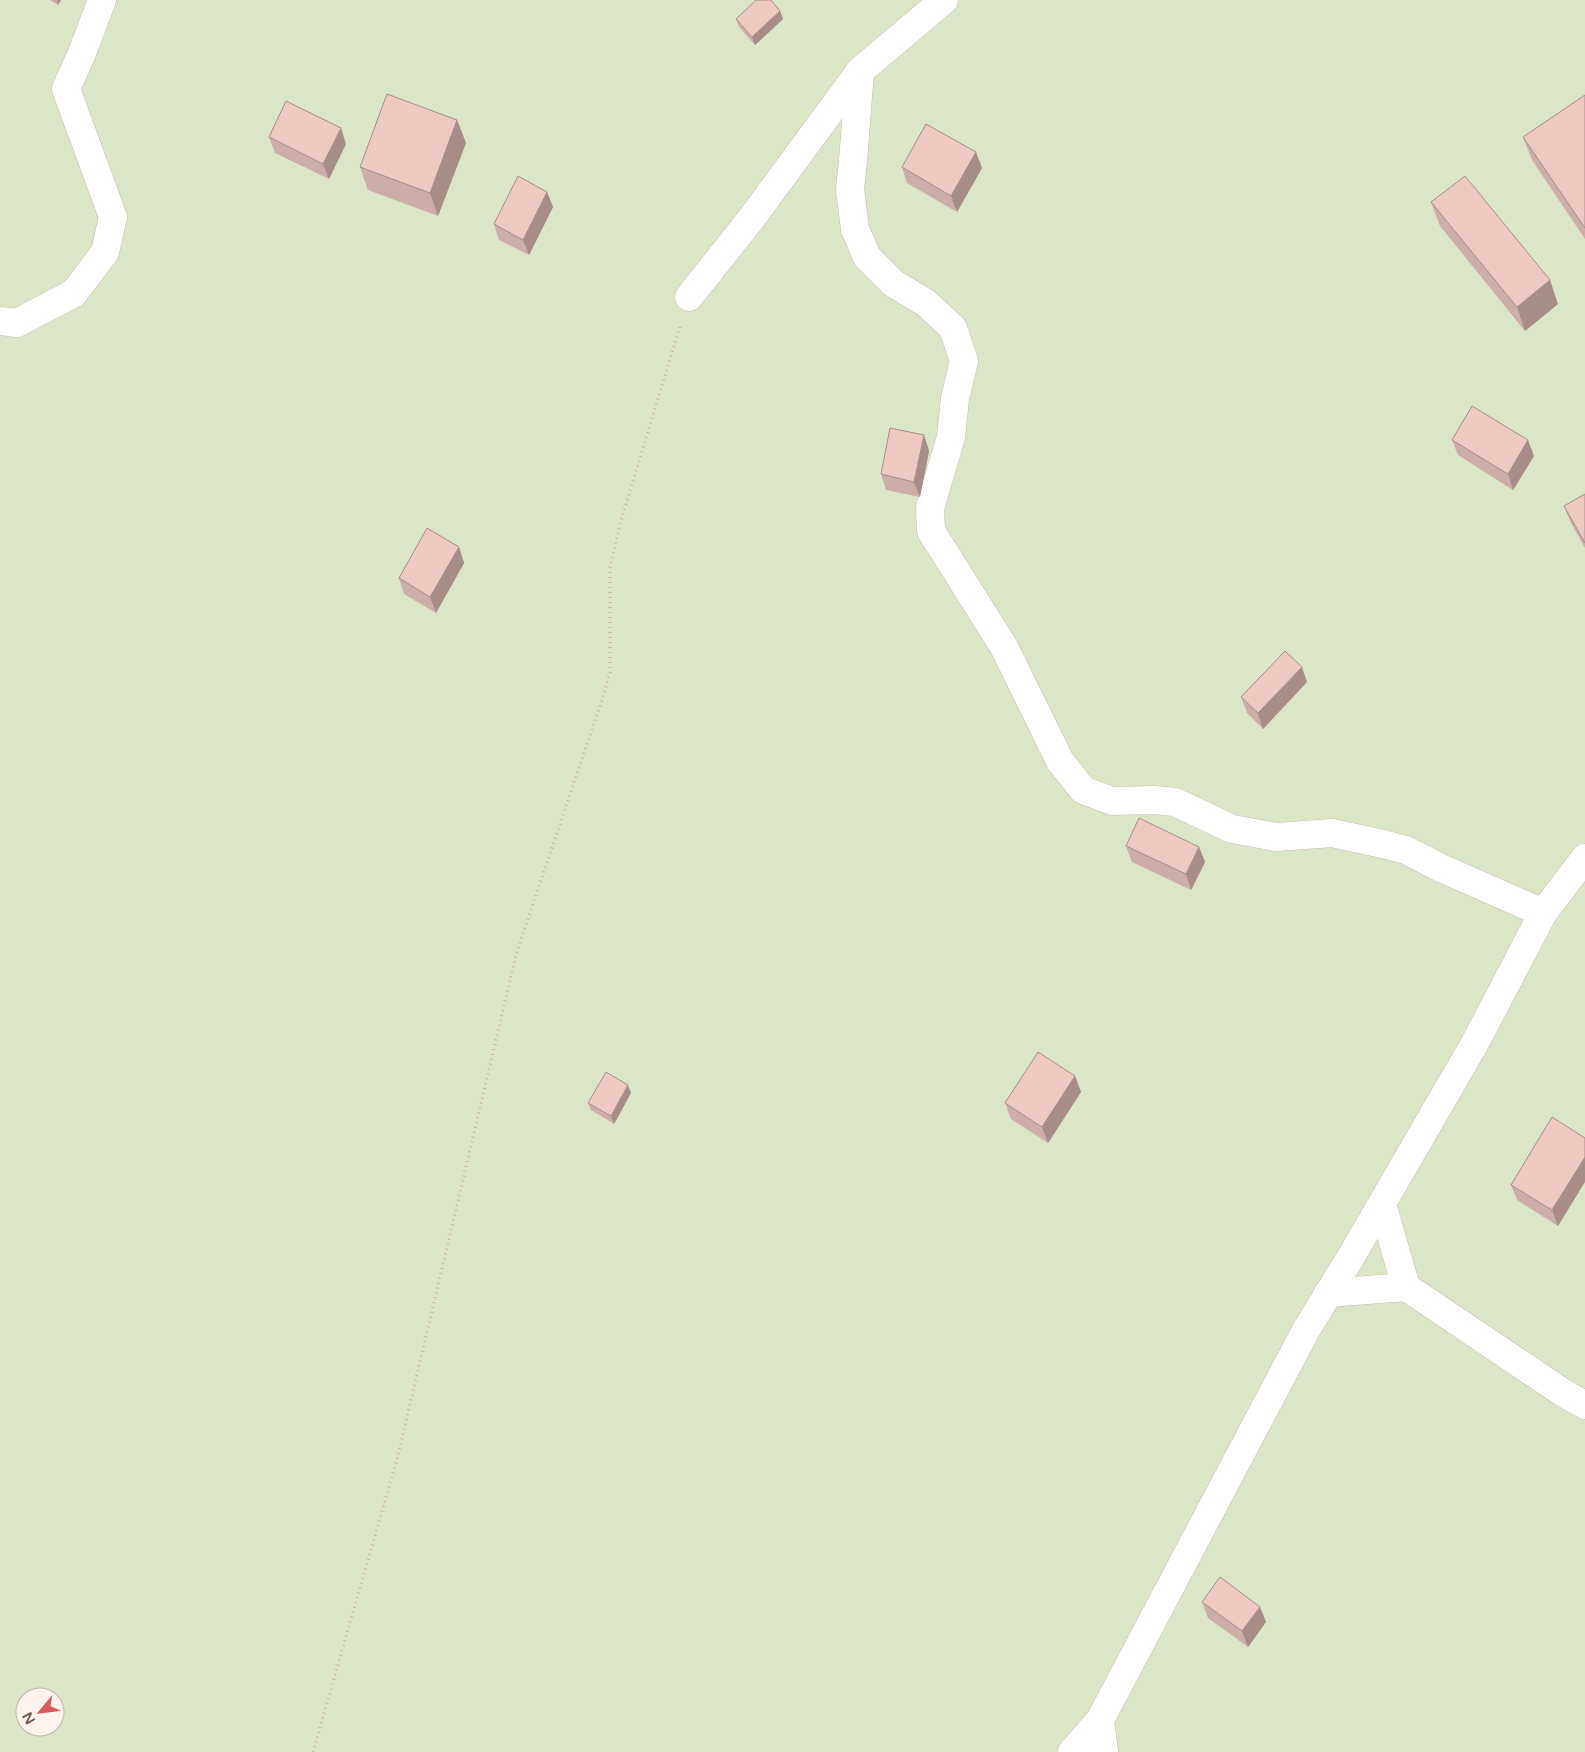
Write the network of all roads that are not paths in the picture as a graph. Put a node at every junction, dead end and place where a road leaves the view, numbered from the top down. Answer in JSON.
{"nodes":[{"id":1,"x":102,"y":0,"type":"edge"},
{"id":2,"x":944,"y":0,"type":"edge"},
{"id":3,"x":860,"y":71,"type":"junction"},
{"id":4,"x":689,"y":297,"type":"road end"},
{"id":5,"x":0,"y":321,"type":"edge"},
{"id":6,"x":1585,"y":858,"type":"edge"},
{"id":7,"x":1543,"y":913,"type":"junction"},
{"id":8,"x":1382,"y":1204,"type":"junction"},
{"id":9,"x":1406,"y":1287,"type":"junction"},
{"id":10,"x":1328,"y":1293,"type":"junction"},
{"id":11,"x":1585,"y":1405,"type":"edge"},
{"id":12,"x":1100,"y":1720,"type":"junction"},
{"id":13,"x":1072,"y":1752,"type":"edge"},
{"id":14,"x":1104,"y":1752,"type":"edge"}],
"edges":[{"from":1,"to":5,"type":"street"},
{"from":2,"to":3,"type":"street"},
{"from":3,"to":4,"type":"street"},
{"from":3,"to":7,"type":"street"},
{"from":6,"to":7,"type":"street"},
{"from":7,"to":8,"type":"street"},
{"from":8,"to":9,"type":"street"},
{"from":8,"to":10,"type":"street"},
{"from":9,"to":10,"type":"street"},
{"from":9,"to":11,"type":"street"},
{"from":10,"to":12,"type":"street"},
{"from":12,"to":13,"type":"street"},
{"from":12,"to":14,"type":"street"}]}
